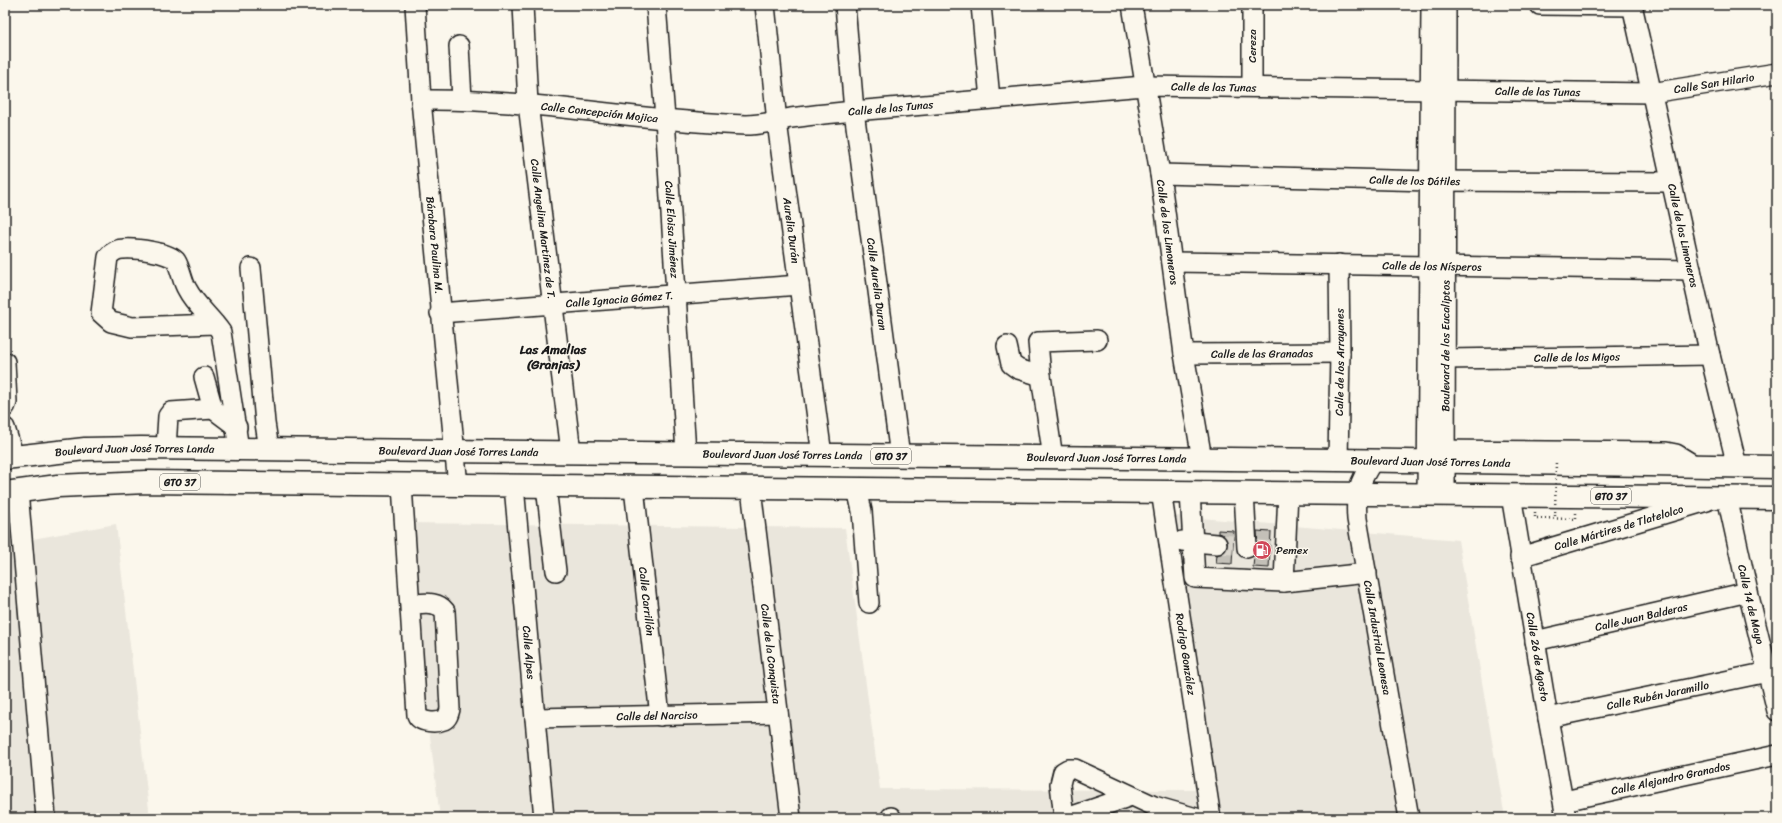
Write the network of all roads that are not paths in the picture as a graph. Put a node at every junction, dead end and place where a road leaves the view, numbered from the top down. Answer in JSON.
{"nodes":[{"id":1,"x":415,"y":5,"type":"edge"},
{"id":2,"x":523,"y":5,"type":"edge"},
{"id":3,"x":656,"y":5,"type":"edge"},
{"id":4,"x":765,"y":5,"type":"edge"},
{"id":5,"x":845,"y":5,"type":"edge"},
{"id":6,"x":980,"y":5,"type":"edge"},
{"id":7,"x":1132,"y":5,"type":"edge"},
{"id":8,"x":1252,"y":5,"type":"edge"},
{"id":9,"x":1431,"y":5,"type":"edge"},
{"id":10,"x":1446,"y":5,"type":"edge"},
{"id":11,"x":1540,"y":5,"type":"edge"},
{"id":12,"x":1632,"y":5,"type":"edge"},
{"id":13,"x":459,"y":46,"type":"dead end"},
{"id":14,"x":1777,"y":73,"type":"edge"},
{"id":15,"x":1144,"y":86,"type":"junction"},
{"id":16,"x":1252,"y":87,"type":"junction"},
{"id":17,"x":1438,"y":91,"type":"junction"},
{"id":18,"x":1651,"y":93,"type":"junction"},
{"id":19,"x":462,"y":99,"type":"junction"},
{"id":20,"x":990,"y":99,"type":"junction"},
{"id":21,"x":421,"y":100,"type":"junction"},
{"id":22,"x":528,"y":104,"type":"junction"},
{"id":23,"x":854,"y":111,"type":"junction"},
{"id":24,"x":665,"y":118,"type":"junction"},
{"id":25,"x":777,"y":122,"type":"junction"},
{"id":26,"x":1160,"y":174,"type":"junction"},
{"id":27,"x":1437,"y":181,"type":"junction"},
{"id":28,"x":1671,"y":182,"type":"junction"},
{"id":29,"x":1172,"y":262,"type":"junction"},
{"id":30,"x":1339,"y":264,"type":"junction"},
{"id":31,"x":1437,"y":266,"type":"junction"},
{"id":32,"x":251,"y":268,"type":"dead end"},
{"id":33,"x":1691,"y":270,"type":"junction"},
{"id":34,"x":799,"y":285,"type":"junction"},
{"id":35,"x":675,"y":294,"type":"junction"},
{"id":36,"x":552,"y":303,"type":"junction"},
{"id":37,"x":440,"y":313,"type":"junction"},
{"id":38,"x":215,"y":324,"type":"junction"},
{"id":39,"x":1097,"y":340,"type":"dead end"},
{"id":40,"x":1007,"y":346,"type":"dead end"},
{"id":41,"x":1340,"y":353,"type":"junction"},
{"id":42,"x":1184,"y":354,"type":"junction"},
{"id":43,"x":1710,"y":355,"type":"junction"},
{"id":44,"x":1445,"y":359,"type":"junction"},
{"id":45,"x":5,"y":362,"type":"edge"},
{"id":46,"x":1041,"y":376,"type":"junction"},
{"id":47,"x":204,"y":377,"type":"dead end"},
{"id":48,"x":5,"y":407,"type":"edge"},
{"id":49,"x":213,"y":409,"type":"junction"},
{"id":50,"x":237,"y":427,"type":"junction"},
{"id":51,"x":5,"y":428,"type":"edge"},
{"id":52,"x":166,"y":448,"type":"junction"},
{"id":53,"x":239,"y":449,"type":"junction"},
{"id":54,"x":269,"y":449,"type":"junction"},
{"id":55,"x":455,"y":451,"type":"junction"},
{"id":56,"x":571,"y":452,"type":"junction"},
{"id":57,"x":686,"y":453,"type":"junction"},
{"id":58,"x":822,"y":455,"type":"junction"},
{"id":59,"x":900,"y":456,"type":"junction"},
{"id":60,"x":1436,"y":456,"type":"junction"},
{"id":61,"x":9,"y":458,"type":"edge"},
{"id":62,"x":1053,"y":458,"type":"junction"},
{"id":63,"x":1202,"y":459,"type":"junction"},
{"id":64,"x":1338,"y":460,"type":"junction"},
{"id":65,"x":1373,"y":461,"type":"junction"},
{"id":66,"x":1737,"y":466,"type":"junction"},
{"id":67,"x":1777,"y":467,"type":"edge"},
{"id":68,"x":402,"y":485,"type":"junction"},
{"id":69,"x":458,"y":486,"type":"junction"},
{"id":70,"x":514,"y":486,"type":"junction"},
{"id":71,"x":546,"y":487,"type":"junction"},
{"id":72,"x":634,"y":488,"type":"junction"},
{"id":73,"x":751,"y":489,"type":"junction"},
{"id":74,"x":856,"y":489,"type":"junction"},
{"id":75,"x":1161,"y":491,"type":"junction"},
{"id":76,"x":12,"y":492,"type":"edge"},
{"id":77,"x":1190,"y":492,"type":"junction"},
{"id":78,"x":1244,"y":492,"type":"junction"},
{"id":79,"x":1288,"y":492,"type":"junction"},
{"id":80,"x":1357,"y":493,"type":"junction"},
{"id":81,"x":1436,"y":494,"type":"junction"},
{"id":82,"x":1511,"y":495,"type":"junction"},
{"id":83,"x":1723,"y":497,"type":"junction"},
{"id":84,"x":1777,"y":498,"type":"edge"},
{"id":85,"x":1168,"y":540,"type":"junction"},
{"id":86,"x":1193,"y":543,"type":"junction"},
{"id":87,"x":1251,"y":548,"type":"junction"},
{"id":88,"x":1520,"y":557,"type":"junction"},
{"id":89,"x":556,"y":571,"type":"dead end"},
{"id":90,"x":1368,"y":573,"type":"junction"},
{"id":91,"x":1195,"y":578,"type":"junction"},
{"id":92,"x":1284,"y":582,"type":"junction"},
{"id":93,"x":1176,"y":592,"type":"junction"},
{"id":94,"x":1748,"y":592,"type":"junction"},
{"id":95,"x":869,"y":603,"type":"dead end"},
{"id":96,"x":410,"y":604,"type":"junction"},
{"id":97,"x":1535,"y":641,"type":"junction"},
{"id":98,"x":1768,"y":672,"type":"junction"},
{"id":99,"x":1777,"y":711,"type":"edge"},
{"id":100,"x":778,"y":713,"type":"junction"},
{"id":101,"x":660,"y":716,"type":"junction"},
{"id":102,"x":535,"y":718,"type":"junction"},
{"id":103,"x":1548,"y":718,"type":"junction"},
{"id":104,"x":1777,"y":755,"type":"edge"},
{"id":105,"x":1131,"y":796,"type":"junction"},
{"id":106,"x":1565,"y":810,"type":"edge"},
{"id":107,"x":46,"y":818,"type":"edge"},
{"id":108,"x":544,"y":818,"type":"edge"},
{"id":109,"x":791,"y":818,"type":"edge"},
{"id":110,"x":1064,"y":818,"type":"edge"},
{"id":111,"x":1067,"y":818,"type":"edge"},
{"id":112,"x":1196,"y":818,"type":"edge"},
{"id":113,"x":1210,"y":818,"type":"edge"},
{"id":114,"x":1409,"y":818,"type":"edge"}],
"edges":[{"from":1,"to":21,"type":"street","name":"Bárabara Paulina M."},
{"from":2,"to":22,"type":"street","name":"Calle Angelina Martínez de T."},
{"from":3,"to":24,"type":"street","name":"Calle Eloisa Jiménez"},
{"from":4,"to":25,"type":"street","name":"Aurelia Durán"},
{"from":5,"to":23,"type":"street","name":"Calle Aurelia Duran"},
{"from":6,"to":20,"type":"street"},
{"from":7,"to":15,"type":"street","name":"Calle de los Limoneros"},
{"from":8,"to":16,"type":"street","name":"Cereza"},
{"from":9,"to":17,"type":"street","name":"Boulevard de los Eucaliptos"},
{"from":10,"to":17,"type":"street","name":"Boulevard de los Eucaliptos"},
{"from":11,"to":12,"type":"street"},
{"from":12,"to":18,"type":"street","name":"Calle de los Limoneros"},
{"from":13,"to":19,"type":"street"},
{"from":14,"to":18,"type":"street","name":"Calle San Hilario"},
{"from":15,"to":16,"type":"street","name":"Calle de las Tunas"},
{"from":15,"to":20,"type":"street","name":"Calle de las Tunas"},
{"from":15,"to":26,"type":"street","name":"Calle de los Limoneros"},
{"from":16,"to":17,"type":"street","name":"Calle de las Tunas"},
{"from":17,"to":18,"type":"street","name":"Calle de las Tunas"},
{"from":17,"to":27,"type":"street","name":"Boulevard de los Eucaliptos"},
{"from":18,"to":28,"type":"street","name":"Calle de los Limoneros"},
{"from":19,"to":21,"type":"street","name":"Calle Concepción Mojica"},
{"from":19,"to":22,"type":"street","name":"Calle Concepción Mojica"},
{"from":20,"to":23,"type":"street","name":"Calle de las Tunas"},
{"from":21,"to":37,"type":"street","name":"Bárabara Paulina M."},
{"from":22,"to":24,"type":"street","name":"Calle Concepción Mojica"},
{"from":22,"to":36,"type":"street","name":"Calle Angelina Martínez de T."},
{"from":23,"to":25,"type":"street","name":"Calle de las Tunas"},
{"from":23,"to":59,"type":"street","name":"Calle Aurelia Duran"},
{"from":24,"to":25,"type":"street","name":"Calle Concepción Mojica"},
{"from":24,"to":35,"type":"street","name":"Calle Eloisa Jiménez"},
{"from":25,"to":34,"type":"street","name":"Aurelia Durán"},
{"from":26,"to":27,"type":"street","name":"Calle de los Dátiles"},
{"from":26,"to":29,"type":"street","name":"Calle de los Limoneros"},
{"from":27,"to":28,"type":"street","name":"Calle de los Dátiles"},
{"from":27,"to":31,"type":"street","name":"Boulevard de los Eucaliptos"},
{"from":28,"to":33,"type":"street","name":"Calle de los Limoneros"},
{"from":29,"to":30,"type":"street","name":"Calle de los Nísperos"},
{"from":29,"to":42,"type":"street","name":"Calle de los Limoneros"},
{"from":30,"to":31,"type":"street","name":"Calle de los Nísperos"},
{"from":30,"to":41,"type":"street","name":"Calle de los Arrayanes"},
{"from":31,"to":33,"type":"street","name":"Calle de los Nísperos"},
{"from":31,"to":44,"type":"street","name":"Boulevard de los Eucaliptos"},
{"from":31,"to":60,"type":"street","name":"Boulevard de los Eucaliptos"},
{"from":32,"to":54,"type":"street"},
{"from":33,"to":43,"type":"street","name":"Calle de los Limoneros"},
{"from":34,"to":35,"type":"street","name":"Calle Ignacia Gómez T."},
{"from":34,"to":58,"type":"street","name":"Aurelia Durán"},
{"from":35,"to":36,"type":"street","name":"Calle Ignacia Gómez T."},
{"from":35,"to":57,"type":"street","name":"Calle Eloisa Jiménez"},
{"from":36,"to":37,"type":"street","name":"Calle Ignacia Gómez T."},
{"from":36,"to":56,"type":"street","name":"Calle Angelina Martínez de T."},
{"from":37,"to":55,"type":"street","name":"Bárabara Paulina M."},
{"from":38,"to":38,"type":"street"},
{"from":38,"to":50,"type":"street"},
{"from":39,"to":46,"type":"street"},
{"from":40,"to":46,"type":"street"},
{"from":41,"to":42,"type":"street","name":"Calle de las Granadas"},
{"from":41,"to":64,"type":"street","name":"Calle de los Arrayanes"},
{"from":42,"to":63,"type":"street","name":"Calle de los Limoneros"},
{"from":43,"to":44,"type":"street","name":"Calle de los Migos"},
{"from":43,"to":66,"type":"street","name":"Calle de los Limoneros"},
{"from":44,"to":60,"type":"street","name":"Boulevard de los Eucaliptos"},
{"from":45,"to":48,"type":"street"},
{"from":46,"to":62,"type":"street"},
{"from":47,"to":49,"type":"street"},
{"from":49,"to":50,"type":"street"},
{"from":49,"to":52,"type":"street"},
{"from":50,"to":53,"type":"street"},
{"from":51,"to":61,"type":"street"},
{"from":52,"to":53,"type":"main road","name":"Boulevard Juan José Torres Landa","number":"GTO 37"},
{"from":52,"to":61,"type":"main road","name":"Boulevard Juan José Torres Landa","number":"GTO 37"},
{"from":53,"to":54,"type":"main road","name":"Boulevard Juan José Torres Landa","number":"GTO 37"},
{"from":54,"to":55,"type":"main road","name":"Boulevard Juan José Torres Landa","number":"GTO 37"},
{"from":55,"to":56,"type":"main road","name":"Boulevard Juan José Torres Landa","number":"GTO 37"},
{"from":55,"to":69,"type":"street","name":"Bárabara Paulina M."},
{"from":56,"to":57,"type":"main road","name":"Boulevard Juan José Torres Landa","number":"GTO 37"},
{"from":57,"to":58,"type":"main road","name":"Boulevard Juan José Torres Landa","number":"GTO 37"},
{"from":58,"to":59,"type":"main road","name":"Boulevard Juan José Torres Landa","number":"GTO 37"},
{"from":59,"to":62,"type":"main road","name":"Boulevard Juan José Torres Landa","number":"GTO 37"},
{"from":60,"to":65,"type":"main road","name":"Boulevard Juan José Torres Landa","number":"GTO 37"},
{"from":60,"to":66,"type":"main road","name":"Boulevard Juan José Torres Landa","number":"GTO 37"},
{"from":60,"to":81,"type":"street","name":"Boulevard de los Eucaliptos"},
{"from":62,"to":63,"type":"main road","name":"Boulevard Juan José Torres Landa","number":"GTO 37"},
{"from":63,"to":64,"type":"main road","name":"Boulevard Juan José Torres Landa","number":"GTO 37"},
{"from":64,"to":65,"type":"main road","name":"Boulevard Juan José Torres Landa","number":"GTO 37"},
{"from":65,"to":80,"type":"street","name":"Calle Industrial Leonesa"},
{"from":66,"to":67,"type":"main road","name":"Boulevard Juan José Torres Landa","number":"GTO 37"},
{"from":68,"to":69,"type":"main road","number":"GTO 37"},
{"from":68,"to":76,"type":"main road","number":"GTO 37"},
{"from":68,"to":96,"type":"street"},
{"from":69,"to":70,"type":"main road","number":"GTO 37"},
{"from":70,"to":71,"type":"main road","number":"GTO 37"},
{"from":70,"to":102,"type":"street","name":"Calle Alpes"},
{"from":71,"to":72,"type":"main road","number":"GTO 37"},
{"from":71,"to":89,"type":"street"},
{"from":72,"to":73,"type":"main road","number":"GTO 37"},
{"from":72,"to":101,"type":"street","name":"Calle Carrillón"},
{"from":73,"to":74,"type":"main road","number":"GTO 37"},
{"from":73,"to":100,"type":"street","name":"Calle de la Conquista"},
{"from":74,"to":75,"type":"main road","number":"GTO 37"},
{"from":74,"to":95,"type":"street"},
{"from":75,"to":77,"type":"main road","number":"GTO 37"},
{"from":75,"to":85,"type":"street","name":"Rodrigo González"},
{"from":76,"to":107,"type":"street"},
{"from":77,"to":78,"type":"main road","number":"GTO 37"},
{"from":77,"to":86,"type":"street"},
{"from":78,"to":79,"type":"main road","number":"GTO 37"},
{"from":78,"to":87,"type":"street"},
{"from":79,"to":80,"type":"main road","number":"GTO 37"},
{"from":79,"to":87,"type":"street"},
{"from":80,"to":81,"type":"main road","number":"GTO 37"},
{"from":80,"to":90,"type":"street","name":"Calle Industrial Leonesa"},
{"from":81,"to":82,"type":"main road","number":"GTO 37"},
{"from":82,"to":83,"type":"main road","number":"GTO 37"},
{"from":82,"to":88,"type":"street","name":"Calle 26 de Agosto"},
{"from":83,"to":84,"type":"main road","number":"GTO 37"},
{"from":83,"to":88,"type":"street","name":"Calle Mártires de Tlatelolco"},
{"from":83,"to":94,"type":"street","name":"Calle 14 de Mayo"},
{"from":85,"to":86,"type":"street"},
{"from":85,"to":93,"type":"street","name":"Rodrigo González"},
{"from":86,"to":87,"type":"street"},
{"from":86,"to":91,"type":"street"},
{"from":87,"to":92,"type":"street"},
{"from":88,"to":97,"type":"street","name":"Calle 26 de Agosto"},
{"from":90,"to":92,"type":"street"},
{"from":90,"to":114,"type":"street","name":"Calle Industrial Leonesa"},
{"from":91,"to":92,"type":"street"},
{"from":91,"to":93,"type":"street"},
{"from":93,"to":113,"type":"street","name":"Rodrigo González"},
{"from":94,"to":97,"type":"street","name":"Calle Juan Balderas"},
{"from":94,"to":98,"type":"street","name":"Calle 14 de Mayo"},
{"from":96,"to":96,"type":"street"},
{"from":97,"to":103,"type":"street","name":"Calle 26 de Agosto"},
{"from":98,"to":99,"type":"street","name":"Calle 14 de Mayo"},
{"from":98,"to":103,"type":"street","name":"Calle Rubén Jaramillo"},
{"from":100,"to":101,"type":"street","name":"Calle del Narciso"},
{"from":100,"to":109,"type":"street","name":"Calle de la Conquista"},
{"from":101,"to":102,"type":"street","name":"Calle del Narciso"},
{"from":102,"to":108,"type":"street","name":"Calle Alpes"},
{"from":103,"to":106,"type":"street","name":"Calle 26 de Agosto"},
{"from":104,"to":106,"type":"street","name":"Calle Alejandro Granados"},
{"from":105,"to":110,"type":"street"},
{"from":105,"to":111,"type":"street"},
{"from":105,"to":112,"type":"street"}]}
